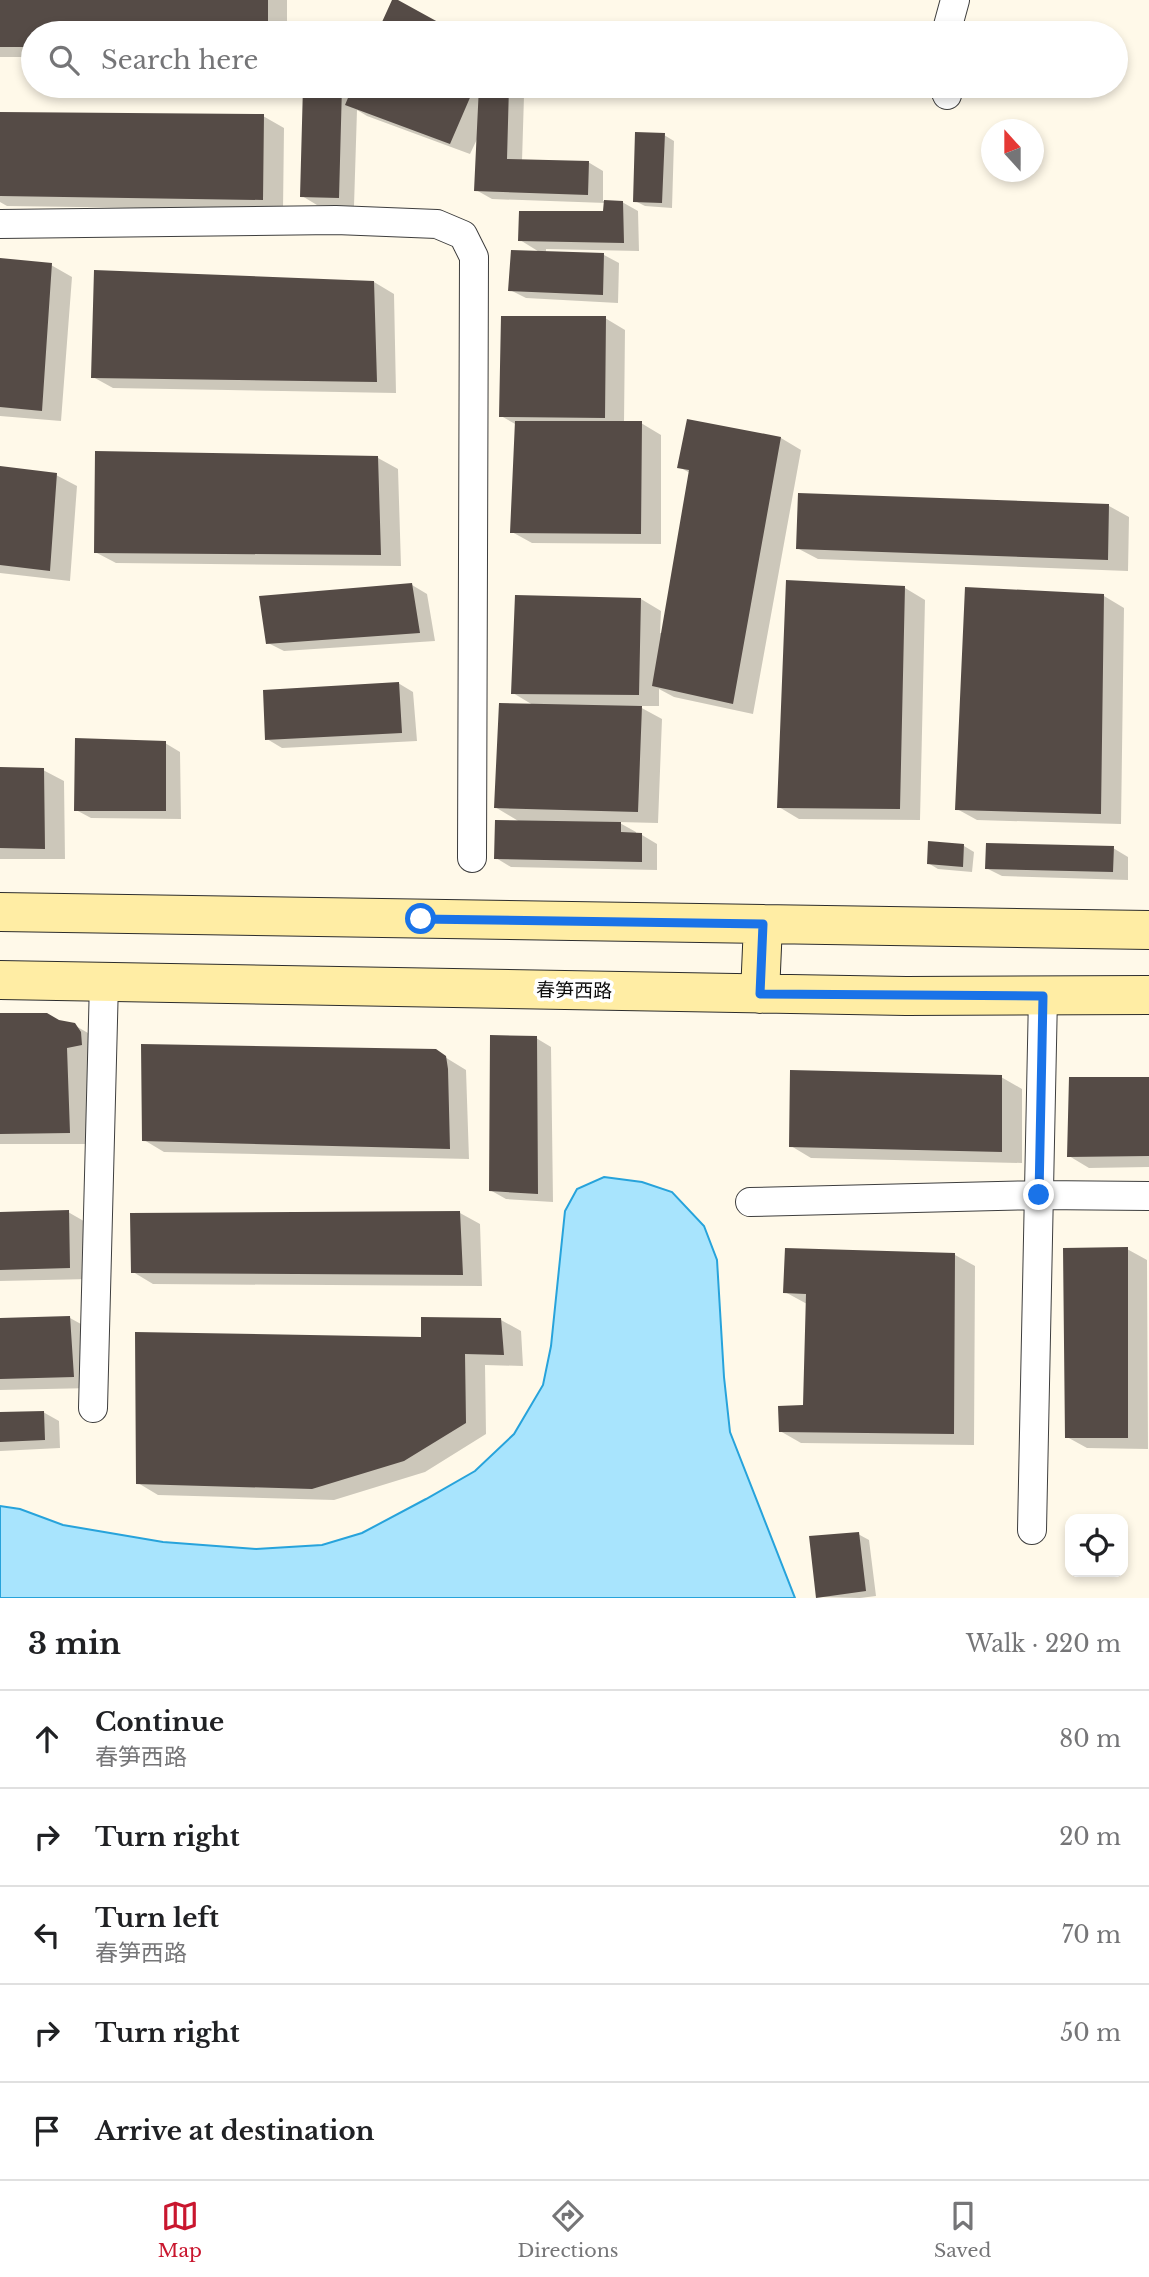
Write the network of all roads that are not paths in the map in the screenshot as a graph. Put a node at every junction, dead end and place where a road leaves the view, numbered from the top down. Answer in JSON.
{"nodes":[{"id":1,"x":955,"y":0,"type":"edge"},
{"id":2,"x":949,"y":21,"type":"edge"},
{"id":3,"x":0,"y":224,"type":"edge"},
{"id":4,"x":472,"y":858,"type":"dead end"},
{"id":5,"x":0,"y":912,"type":"edge"},
{"id":6,"x":763,"y":924,"type":"junction"},
{"id":7,"x":1149,"y":930,"type":"edge"},
{"id":8,"x":0,"y":980,"type":"edge"},
{"id":9,"x":104,"y":982,"type":"junction"},
{"id":10,"x":760,"y":994,"type":"junction"},
{"id":11,"x":1149,"y":995,"type":"edge"},
{"id":12,"x":1043,"y":996,"type":"junction"},
{"id":13,"x":1039,"y":1195,"type":"junction"},
{"id":14,"x":1149,"y":1196,"type":"edge"},
{"id":15,"x":750,"y":1202,"type":"dead end"},
{"id":16,"x":93,"y":1408,"type":"dead end"},
{"id":17,"x":1032,"y":1530,"type":"dead end"}],
"edges":[{"from":1,"to":2,"type":"street"},
{"from":3,"to":4,"type":"street"},
{"from":5,"to":6,"type":"main road"},
{"from":6,"to":7,"type":"main road"},
{"from":6,"to":10,"type":"main road"},
{"from":8,"to":9,"type":"main road","name":"春笋西路"},
{"from":9,"to":10,"type":"main road","name":"春笋西路"},
{"from":9,"to":16,"type":"street"},
{"from":10,"to":12,"type":"main road","name":"春笋西路"},
{"from":11,"to":12,"type":"main road","name":"春笋西路"},
{"from":12,"to":13,"type":"street"},
{"from":13,"to":14,"type":"street"},
{"from":13,"to":15,"type":"street"},
{"from":13,"to":17,"type":"street"}]}
